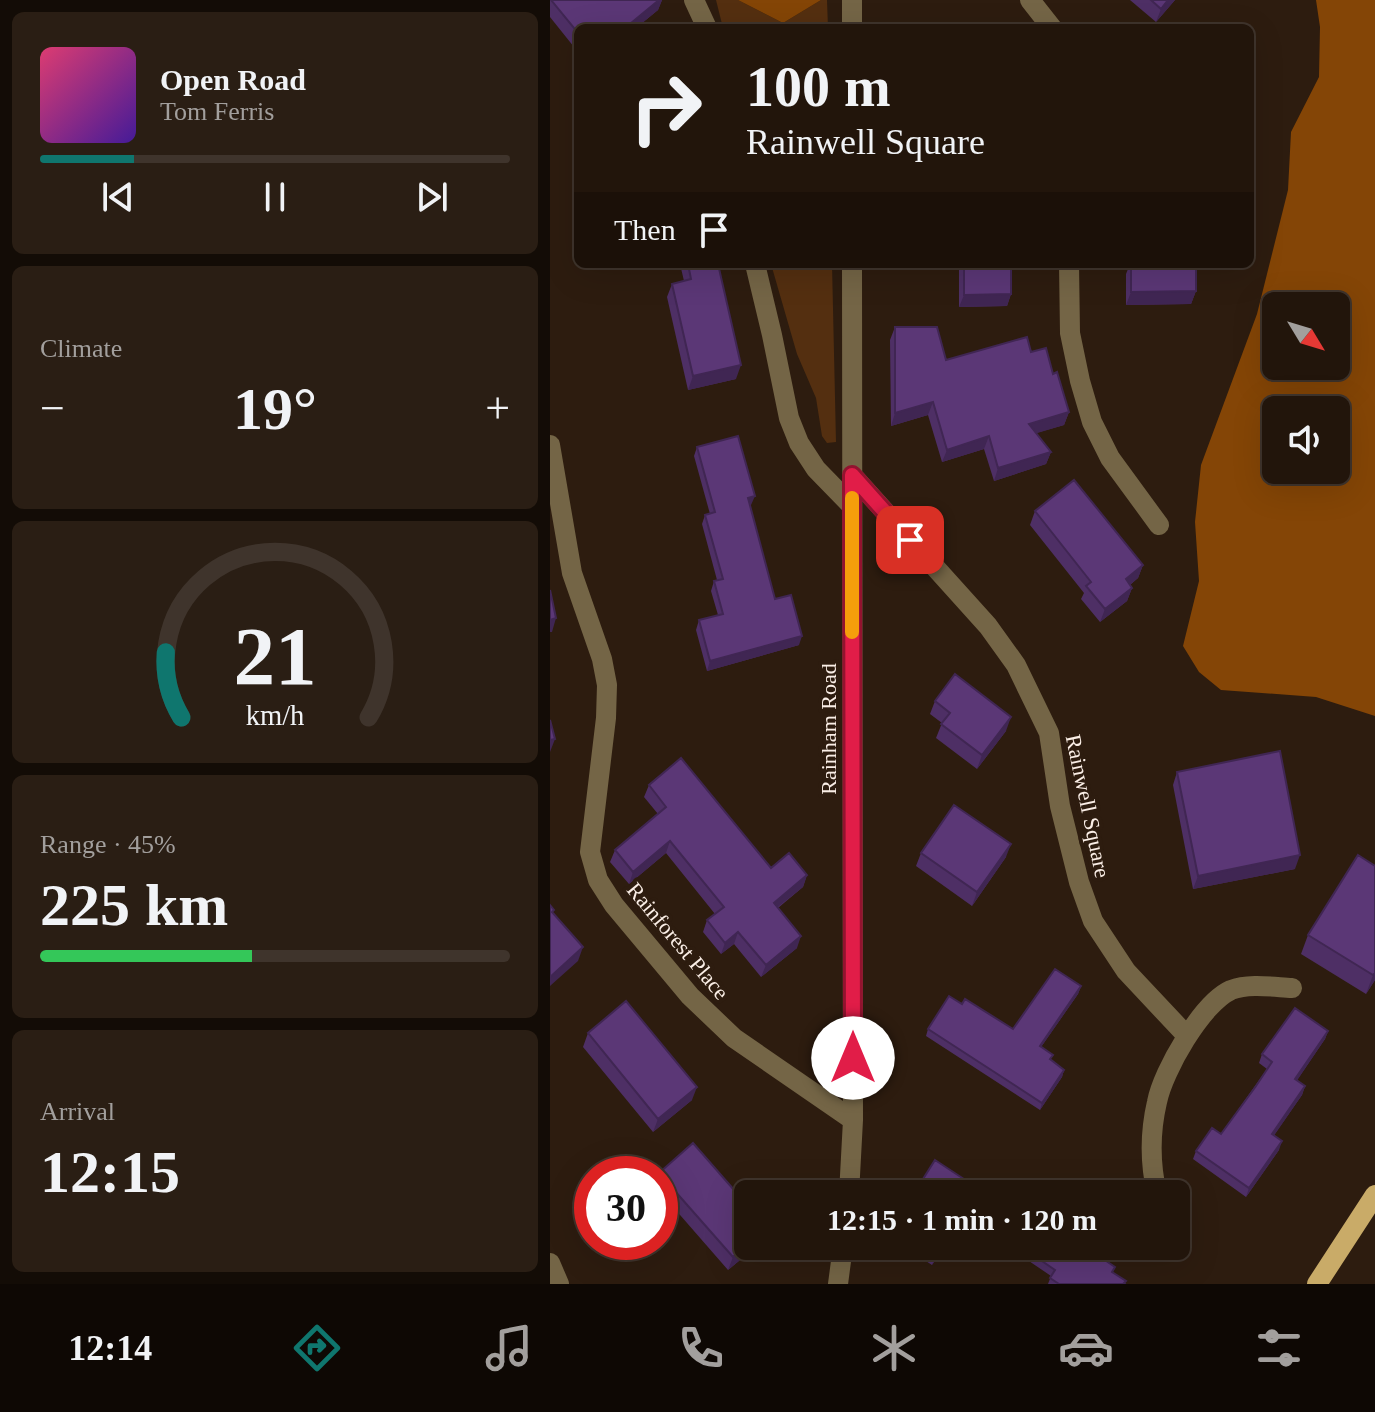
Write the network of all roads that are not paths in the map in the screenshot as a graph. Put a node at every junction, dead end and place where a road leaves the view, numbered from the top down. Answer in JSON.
{"nodes":[{"id":1,"x":694,"y":0,"type":"edge"},
{"id":2,"x":852,"y":0,"type":"edge"},
{"id":3,"x":1030,"y":0,"type":"edge"},
{"id":4,"x":705,"y":24,"type":"edge"},
{"id":5,"x":852,"y":24,"type":"edge"},
{"id":6,"x":1049,"y":24,"type":"edge"},
{"id":7,"x":756,"y":268,"type":"edge"},
{"id":8,"x":852,"y":268,"type":"edge"},
{"id":9,"x":1069,"y":268,"type":"edge"},
{"id":10,"x":550,"y":445,"type":"edge"},
{"id":11,"x":852,"y":475,"type":"junction"},
{"id":12,"x":852,"y":506,"type":"junction"},
{"id":13,"x":1159,"y":525,"type":"dead end"},
{"id":14,"x":1292,"y":988,"type":"dead end"},
{"id":15,"x":1187,"y":1036,"type":"junction"},
{"id":16,"x":853,"y":1120,"type":"junction"},
{"id":17,"x":850,"y":1180,"type":"edge"},
{"id":18,"x":1154,"y":1180,"type":"edge"},
{"id":19,"x":1375,"y":1195,"type":"edge"},
{"id":20,"x":842,"y":1260,"type":"edge"},
{"id":21,"x":550,"y":1263,"type":"edge"},
{"id":22,"x":840,"y":1283,"type":"edge"},
{"id":23,"x":559,"y":1284,"type":"edge"},
{"id":24,"x":1317,"y":1284,"type":"edge"}],
"edges":[{"from":1,"to":4,"type":"street"},
{"from":2,"to":5,"type":"street"},
{"from":3,"to":6,"type":"street"},
{"from":7,"to":12,"type":"street"},
{"from":8,"to":11,"type":"street","name":"Rainham Road"},
{"from":9,"to":13,"type":"street"},
{"from":10,"to":16,"type":"street","name":"Rainforest Place"},
{"from":11,"to":12,"type":"street","name":"Rainham Road"},
{"from":11,"to":15,"type":"street","name":"Rainwell Square"},
{"from":12,"to":16,"type":"street","name":"Rainham Road"},
{"from":14,"to":15,"type":"street"},
{"from":15,"to":18,"type":"street"},
{"from":16,"to":17,"type":"street","name":"Rainham Road"},
{"from":19,"to":24,"type":"main road"},
{"from":20,"to":22,"type":"street"},
{"from":21,"to":23,"type":"street"}]}
